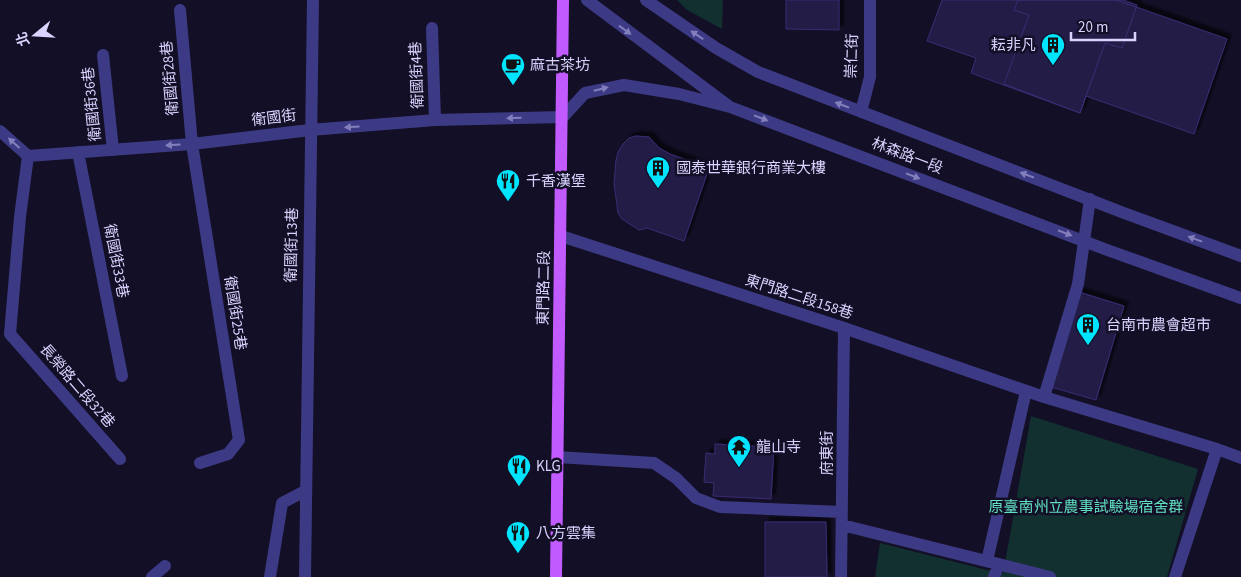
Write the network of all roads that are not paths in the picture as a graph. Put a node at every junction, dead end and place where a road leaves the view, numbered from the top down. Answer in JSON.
{"nodes":[{"id":1,"x":313,"y":0,"type":"edge"},
{"id":2,"x":563,"y":0,"type":"edge"},
{"id":3,"x":587,"y":0,"type":"edge"},
{"id":4,"x":646,"y":0,"type":"edge"},
{"id":5,"x":870,"y":0,"type":"edge"},
{"id":6,"x":180,"y":10,"type":"dead end"},
{"id":7,"x":432,"y":28,"type":"dead end"},
{"id":8,"x":103,"y":55,"type":"dead end"},
{"id":9,"x":730,"y":106,"type":"junction"},
{"id":10,"x":861,"y":112,"type":"junction"},
{"id":11,"x":563,"y":117,"type":"junction"},
{"id":12,"x":435,"y":120,"type":"junction"},
{"id":13,"x":0,"y":130,"type":"edge"},
{"id":14,"x":310,"y":130,"type":"junction"},
{"id":15,"x":192,"y":144,"type":"junction"},
{"id":16,"x":113,"y":150,"type":"junction"},
{"id":17,"x":78,"y":152,"type":"junction"},
{"id":18,"x":28,"y":156,"type":"junction"},
{"id":19,"x":1090,"y":199,"type":"junction"},
{"id":20,"x":561,"y":236,"type":"junction"},
{"id":21,"x":1084,"y":241,"type":"junction"},
{"id":22,"x":1241,"y":256,"type":"edge"},
{"id":23,"x":1241,"y":298,"type":"edge"},
{"id":24,"x":844,"y":328,"type":"junction"},
{"id":25,"x":5,"y":336,"type":"edge"},
{"id":26,"x":122,"y":376,"type":"dead end"},
{"id":27,"x":1026,"y":391,"type":"junction"},
{"id":28,"x":1044,"y":397,"type":"junction"},
{"id":29,"x":1217,"y":449,"type":"junction"},
{"id":30,"x":557,"y":456,"type":"junction"},
{"id":31,"x":1241,"y":458,"type":"edge"},
{"id":32,"x":120,"y":459,"type":"dead end"},
{"id":33,"x":200,"y":463,"type":"dead end"},
{"id":34,"x":305,"y":491,"type":"junction"},
{"id":35,"x":842,"y":512,"type":"junction"},
{"id":36,"x":842,"y":525,"type":"junction"},
{"id":37,"x":993,"y":562,"type":"junction"},
{"id":38,"x":165,"y":566,"type":"dead end"},
{"id":39,"x":152,"y":577,"type":"edge"},
{"id":40,"x":270,"y":577,"type":"edge"},
{"id":41,"x":305,"y":577,"type":"edge"},
{"id":42,"x":556,"y":577,"type":"edge"},
{"id":43,"x":841,"y":577,"type":"edge"},
{"id":44,"x":994,"y":577,"type":"edge"},
{"id":45,"x":1050,"y":577,"type":"edge"},
{"id":46,"x":1175,"y":577,"type":"edge"}],
"edges":[{"from":1,"to":14,"type":"street","name":"衛國街13巷"},
{"from":2,"to":11,"type":"main road","name":"東門路二段"},
{"from":3,"to":9,"type":"street","name":"林森路一段","one_way":true},
{"from":10,"to":4,"type":"street","name":"林森路一段","one_way":true},
{"from":5,"to":10,"type":"street","name":"崇仁街"},
{"from":6,"to":15,"type":"street","name":"衛國街28巷"},
{"from":7,"to":12,"type":"street","name":"衛國街4巷"},
{"from":8,"to":16,"type":"street","name":"衛國街36巷"},
{"from":11,"to":9,"type":"street","one_way":true},
{"from":9,"to":21,"type":"street","name":"林森路一段","one_way":true},
{"from":19,"to":10,"type":"street","name":"林森路一段","one_way":true},
{"from":11,"to":12,"type":"street","name":"衛國街","one_way":true},
{"from":11,"to":20,"type":"main road","name":"東門路二段"},
{"from":12,"to":14,"type":"street","name":"衛國街","one_way":true},
{"from":18,"to":13,"type":"street","one_way":true},
{"from":14,"to":15,"type":"street","name":"衛國街"},
{"from":14,"to":34,"type":"street","name":"衛國街13巷"},
{"from":15,"to":16,"type":"street","name":"衛國街","one_way":true},
{"from":15,"to":33,"type":"street","name":"衛國街25巷"},
{"from":16,"to":17,"type":"street","name":"衛國街"},
{"from":17,"to":18,"type":"street","name":"衛國街"},
{"from":17,"to":26,"type":"street","name":"衛國街33巷"},
{"from":18,"to":25,"type":"street","name":"長榮路二段32巷"},
{"from":19,"to":21,"type":"street"},
{"from":22,"to":19,"type":"street","name":"林森路一段","one_way":true},
{"from":20,"to":24,"type":"street","name":"東門路二段158巷"},
{"from":20,"to":30,"type":"main road","name":"東門路二段"},
{"from":21,"to":23,"type":"street","name":"林森路一段"},
{"from":21,"to":28,"type":"street"},
{"from":24,"to":27,"type":"street","name":"東門路二段158巷"},
{"from":24,"to":35,"type":"street","name":"府東街"},
{"from":25,"to":32,"type":"street","name":"長榮路二段32巷"},
{"from":27,"to":28,"type":"street","name":"東門路二段158巷"},
{"from":27,"to":37,"type":"street"},
{"from":28,"to":29,"type":"street","name":"東門路二段158巷"},
{"from":29,"to":31,"type":"street","name":"東門路二段158巷"},
{"from":29,"to":46,"type":"street"},
{"from":30,"to":35,"type":"street"},
{"from":30,"to":42,"type":"main road","name":"東門路二段"},
{"from":34,"to":40,"type":"street"},
{"from":34,"to":41,"type":"street","name":"衛國街13巷"},
{"from":35,"to":36,"type":"street","name":"府東街"},
{"from":36,"to":37,"type":"street"},
{"from":36,"to":43,"type":"street","name":"府東街"},
{"from":37,"to":44,"type":"street"},
{"from":37,"to":45,"type":"street"},
{"from":38,"to":39,"type":"street"}]}
